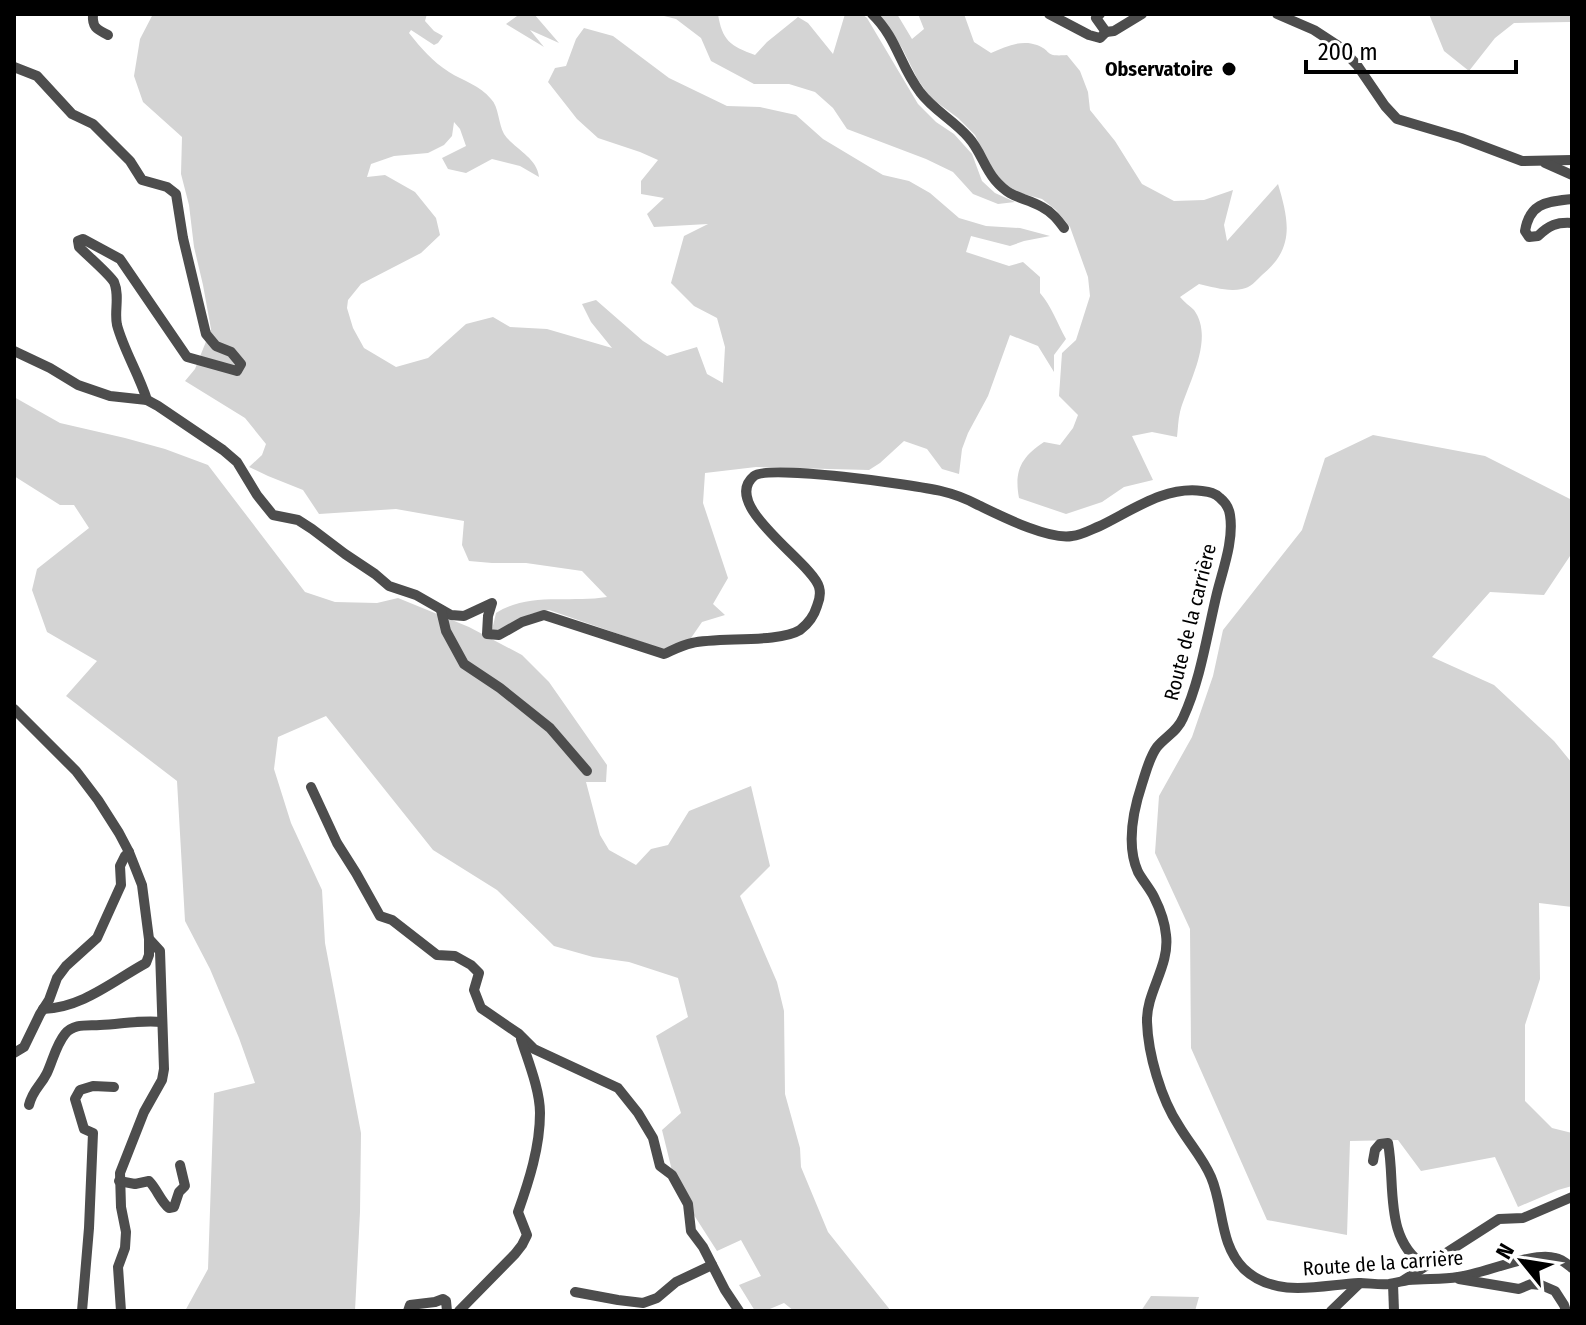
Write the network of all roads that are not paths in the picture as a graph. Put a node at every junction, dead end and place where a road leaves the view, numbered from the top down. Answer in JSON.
{"nodes":[{"id":1,"x":93,"y":14,"type":"edge"},
{"id":2,"x":872,"y":14,"type":"edge"},
{"id":3,"x":1049,"y":14,"type":"edge"},
{"id":4,"x":1100,"y":14,"type":"edge"},
{"id":5,"x":1142,"y":14,"type":"edge"},
{"id":6,"x":1277,"y":14,"type":"edge"},
{"id":7,"x":1106,"y":32,"type":"junction"},
{"id":8,"x":108,"y":35,"type":"dead end"},
{"id":9,"x":14,"y":67,"type":"edge"},
{"id":10,"x":1572,"y":160,"type":"edge"},
{"id":11,"x":1541,"y":161,"type":"junction"},
{"id":12,"x":1572,"y":175,"type":"edge"},
{"id":13,"x":1572,"y":199,"type":"edge"},
{"id":14,"x":1572,"y":223,"type":"edge"},
{"id":15,"x":1064,"y":228,"type":"dead end"},
{"id":16,"x":14,"y":351,"type":"edge"},
{"id":17,"x":147,"y":400,"type":"junction"},
{"id":18,"x":441,"y":610,"type":"junction"},
{"id":19,"x":14,"y":709,"type":"edge"},
{"id":20,"x":587,"y":771,"type":"dead end"},
{"id":21,"x":311,"y":787,"type":"dead end"},
{"id":22,"x":129,"y":852,"type":"junction"},
{"id":23,"x":149,"y":939,"type":"junction"},
{"id":24,"x":43,"y":1009,"type":"junction"},
{"id":25,"x":162,"y":1022,"type":"junction"},
{"id":26,"x":519,"y":1034,"type":"junction"},
{"id":27,"x":14,"y":1053,"type":"edge"},
{"id":28,"x":114,"y":1087,"type":"dead end"},
{"id":29,"x":29,"y":1105,"type":"dead end"},
{"id":30,"x":1373,"y":1161,"type":"dead end"},
{"id":31,"x":180,"y":1165,"type":"dead end"},
{"id":32,"x":119,"y":1181,"type":"junction"},
{"id":33,"x":1572,"y":1197,"type":"edge"},
{"id":34,"x":712,"y":1265,"type":"junction"},
{"id":35,"x":1425,"y":1266,"type":"junction"},
{"id":36,"x":1572,"y":1268,"type":"edge"},
{"id":37,"x":1449,"y":1278,"type":"junction"},
{"id":38,"x":1398,"y":1282,"type":"junction"},
{"id":39,"x":1360,"y":1283,"type":"junction"},
{"id":40,"x":575,"y":1292,"type":"dead end"},
{"id":41,"x":82,"y":1311,"type":"edge"},
{"id":42,"x":121,"y":1311,"type":"edge"},
{"id":43,"x":408,"y":1311,"type":"edge"},
{"id":44,"x":447,"y":1311,"type":"edge"},
{"id":45,"x":459,"y":1311,"type":"edge"},
{"id":46,"x":739,"y":1311,"type":"edge"},
{"id":47,"x":1331,"y":1311,"type":"edge"},
{"id":48,"x":1394,"y":1311,"type":"edge"},
{"id":49,"x":1566,"y":1311,"type":"edge"}],
"edges":[{"from":1,"to":8,"type":"street"},
{"from":2,"to":15,"type":"street"},
{"from":3,"to":7,"type":"street"},
{"from":4,"to":7,"type":"street"},
{"from":5,"to":7,"type":"street"},
{"from":6,"to":11,"type":"street"},
{"from":9,"to":17,"type":"street"},
{"from":10,"to":11,"type":"street"},
{"from":11,"to":12,"type":"street"},
{"from":13,"to":14,"type":"street"},
{"from":16,"to":17,"type":"street"},
{"from":17,"to":18,"type":"street"},
{"from":18,"to":20,"type":"street"},
{"from":18,"to":39,"type":"street","name":"Route de la carrière"},
{"from":19,"to":22,"type":"street"},
{"from":21,"to":26,"type":"street"},
{"from":22,"to":23,"type":"street"},
{"from":22,"to":24,"type":"street"},
{"from":23,"to":24,"type":"street"},
{"from":23,"to":25,"type":"street"},
{"from":24,"to":27,"type":"street"},
{"from":25,"to":29,"type":"street"},
{"from":25,"to":32,"type":"street"},
{"from":26,"to":34,"type":"street"},
{"from":26,"to":45,"type":"street"},
{"from":28,"to":41,"type":"street"},
{"from":30,"to":35,"type":"street"},
{"from":31,"to":32,"type":"street"},
{"from":32,"to":42,"type":"street"},
{"from":33,"to":35,"type":"street"},
{"from":34,"to":40,"type":"street"},
{"from":34,"to":46,"type":"street"},
{"from":35,"to":38,"type":"street"},
{"from":36,"to":37,"type":"street","name":"Route de la carrière"},
{"from":37,"to":38,"type":"street","name":"Route de la carrière"},
{"from":37,"to":49,"type":"street"},
{"from":38,"to":39,"type":"street","name":"Route de la carrière"},
{"from":38,"to":48,"type":"street"},
{"from":39,"to":47,"type":"street"},
{"from":43,"to":44,"type":"street"}]}
